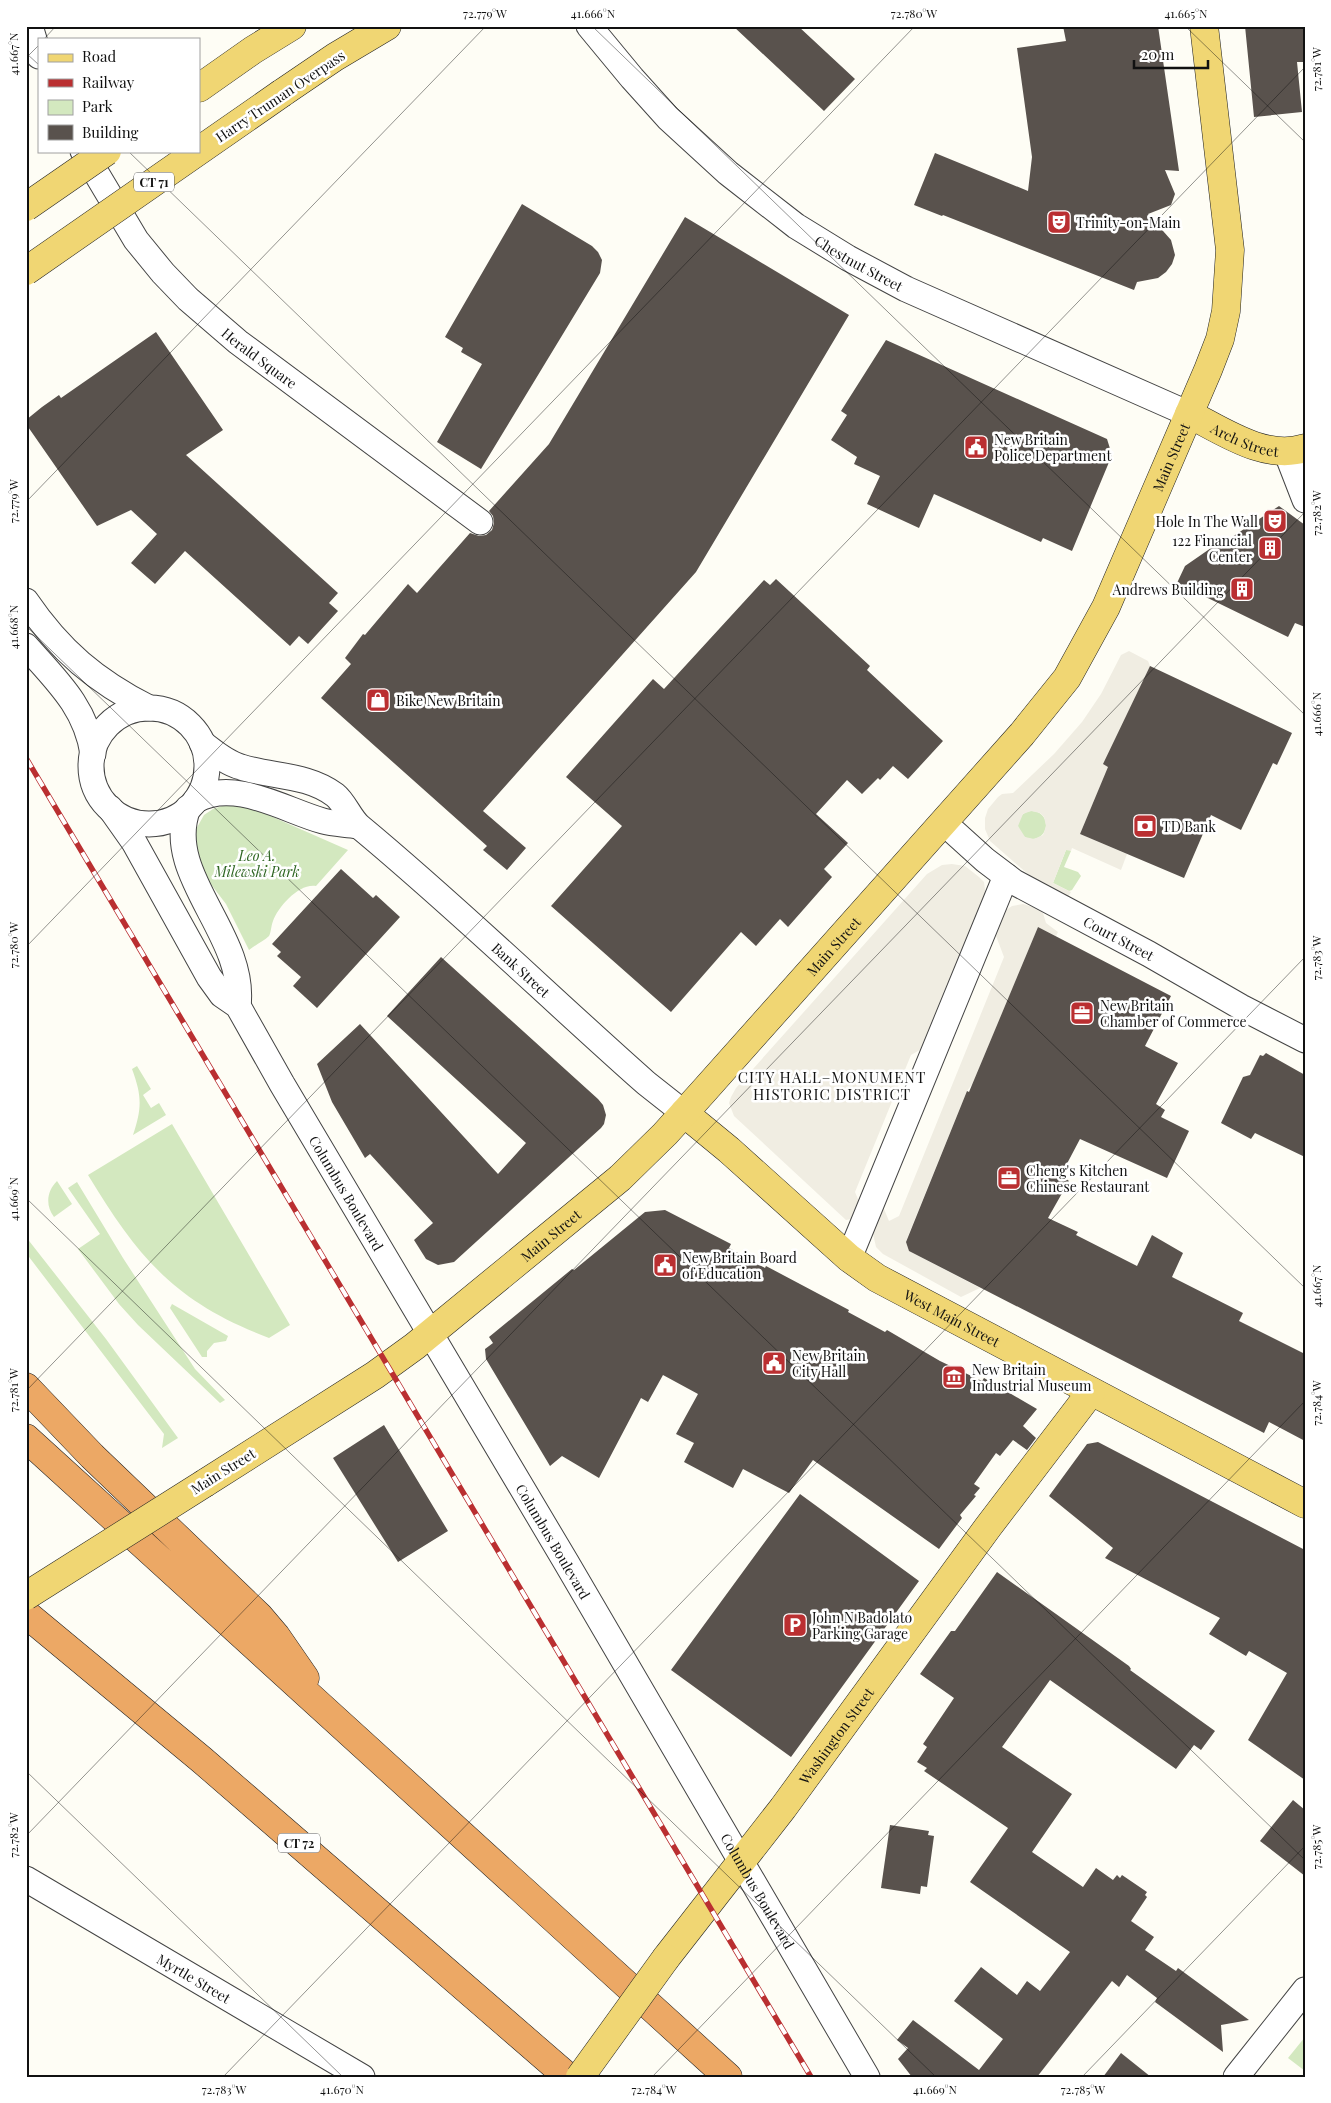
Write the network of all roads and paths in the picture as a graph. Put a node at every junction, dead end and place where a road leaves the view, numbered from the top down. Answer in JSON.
{"nodes":[{"id":1,"x":30,"y":26,"type":"edge"},
{"id":2,"x":292,"y":26,"type":"edge"},
{"id":3,"x":387,"y":26,"type":"edge"},
{"id":4,"x":589,"y":26,"type":"edge"},
{"id":5,"x":1204,"y":26,"type":"edge"},
{"id":6,"x":38,"y":53,"type":"edge"},
{"id":7,"x":200,"y":87,"type":"edge"},
{"id":8,"x":200,"y":150,"type":"edge"},
{"id":9,"x":84,"y":152,"type":"edge"},
{"id":10,"x":106,"y":152,"type":"edge"},
{"id":11,"x":197,"y":152,"type":"edge"},
{"id":12,"x":26,"y":207,"type":"edge"},
{"id":13,"x":26,"y":271,"type":"edge"},
{"id":14,"x":1189,"y":414,"type":"junction"},
{"id":15,"x":1296,"y":449,"type":"edge"},
{"id":16,"x":1305,"y":500,"type":"edge"},
{"id":17,"x":480,"y":522,"type":"dead end"},
{"id":18,"x":26,"y":602,"type":"edge"},
{"id":19,"x":26,"y":646,"type":"edge"},
{"id":20,"x":149,"y":708,"type":"junction"},
{"id":21,"x":202,"y":743,"type":"junction"},
{"id":22,"x":93,"y":754,"type":"junction"},
{"id":23,"x":192,"y":804,"type":"junction"},
{"id":24,"x":110,"y":808,"type":"junction"},
{"id":25,"x":943,"y":822,"type":"junction"},
{"id":26,"x":358,"y":826,"type":"junction"},
{"id":27,"x":1006,"y":876,"type":"junction"},
{"id":28,"x":238,"y":1006,"type":"junction"},
{"id":29,"x":1305,"y":1040,"type":"edge"},
{"id":30,"x":684,"y":1113,"type":"junction"},
{"id":31,"x":849,"y":1258,"type":"junction"},
{"id":32,"x":431,"y":1334,"type":"junction"},
{"id":33,"x":26,"y":1387,"type":"edge"},
{"id":34,"x":1091,"y":1392,"type":"junction"},
{"id":35,"x":26,"y":1438,"type":"edge"},
{"id":36,"x":1305,"y":1504,"type":"edge"},
{"id":37,"x":26,"y":1596,"type":"edge"},
{"id":38,"x":26,"y":1614,"type":"edge"},
{"id":39,"x":322,"y":1707,"type":"junction"},
{"id":40,"x":741,"y":1862,"type":"junction"},
{"id":41,"x":26,"y":1879,"type":"edge"},
{"id":42,"x":1305,"y":1990,"type":"edge"},
{"id":43,"x":362,"y":2077,"type":"edge"},
{"id":44,"x":568,"y":2077,"type":"edge"},
{"id":45,"x":580,"y":2077,"type":"edge"},
{"id":46,"x":728,"y":2077,"type":"edge"},
{"id":47,"x":867,"y":2077,"type":"edge"},
{"id":48,"x":1236,"y":2077,"type":"edge"}],
"edges":[{"from":1,"to":6,"type":"street"},
{"from":2,"to":7,"type":"main road"},
{"from":3,"to":8,"type":"main road","name":"Harry Truman Overpass","number":"CT 71","bridge":true},
{"from":4,"to":14,"type":"street","name":"Chestnut Street"},
{"from":5,"to":14,"type":"main road","name":"Main Street"},
{"from":9,"to":17,"type":"street","name":"Herald Square"},
{"from":10,"to":12,"type":"main road","bridge":true},
{"from":11,"to":13,"type":"main road","name":"Harry Truman Overpass","number":"CT 71","bridge":true},
{"from":14,"to":15,"type":"main road","name":"Arch Street"},
{"from":14,"to":25,"type":"main road","name":"Main Street"},
{"from":15,"to":16,"type":"street"},
{"from":18,"to":20,"type":"street"},
{"from":19,"to":22,"type":"street"},
{"from":20,"to":21,"type":"street"},
{"from":20,"to":22,"type":"street"},
{"from":21,"to":23,"type":"street"},
{"from":21,"to":26,"type":"street","name":"Bank Street"},
{"from":22,"to":24,"type":"street"},
{"from":23,"to":24,"type":"street"},
{"from":23,"to":26,"type":"street"},
{"from":23,"to":28,"type":"street","name":"Columbus Boulevard"},
{"from":24,"to":28,"type":"street","name":"Columbus Boulevard"},
{"from":25,"to":27,"type":"street","name":"Court Street"},
{"from":25,"to":30,"type":"main road","name":"Main Street"},
{"from":26,"to":30,"type":"street","name":"Bank Street"},
{"from":27,"to":29,"type":"street","name":"Court Street"},
{"from":27,"to":31,"type":"street"},
{"from":28,"to":32,"type":"street","name":"Columbus Boulevard"},
{"from":30,"to":31,"type":"main road","name":"West Main Street"},
{"from":30,"to":32,"type":"main road","name":"Main Street"},
{"from":31,"to":34,"type":"main road","name":"West Main Street"},
{"from":32,"to":37,"type":"main road","name":"Main Street","bridge":true},
{"from":32,"to":40,"type":"street","name":"Columbus Boulevard"},
{"from":33,"to":39,"type":"highway"},
{"from":34,"to":36,"type":"main road","name":"West Main Street"},
{"from":34,"to":40,"type":"main road","name":"Washington Street"},
{"from":35,"to":39,"type":"highway"},
{"from":38,"to":44,"type":"highway","number":"CT 72"},
{"from":39,"to":46,"type":"highway"},
{"from":40,"to":45,"type":"main road","name":"Washington Street","bridge":true},
{"from":40,"to":47,"type":"street","name":"Columbus Boulevard"},
{"from":41,"to":43,"type":"street","name":"Myrtle Street"},
{"from":42,"to":48,"type":"street"}]}
